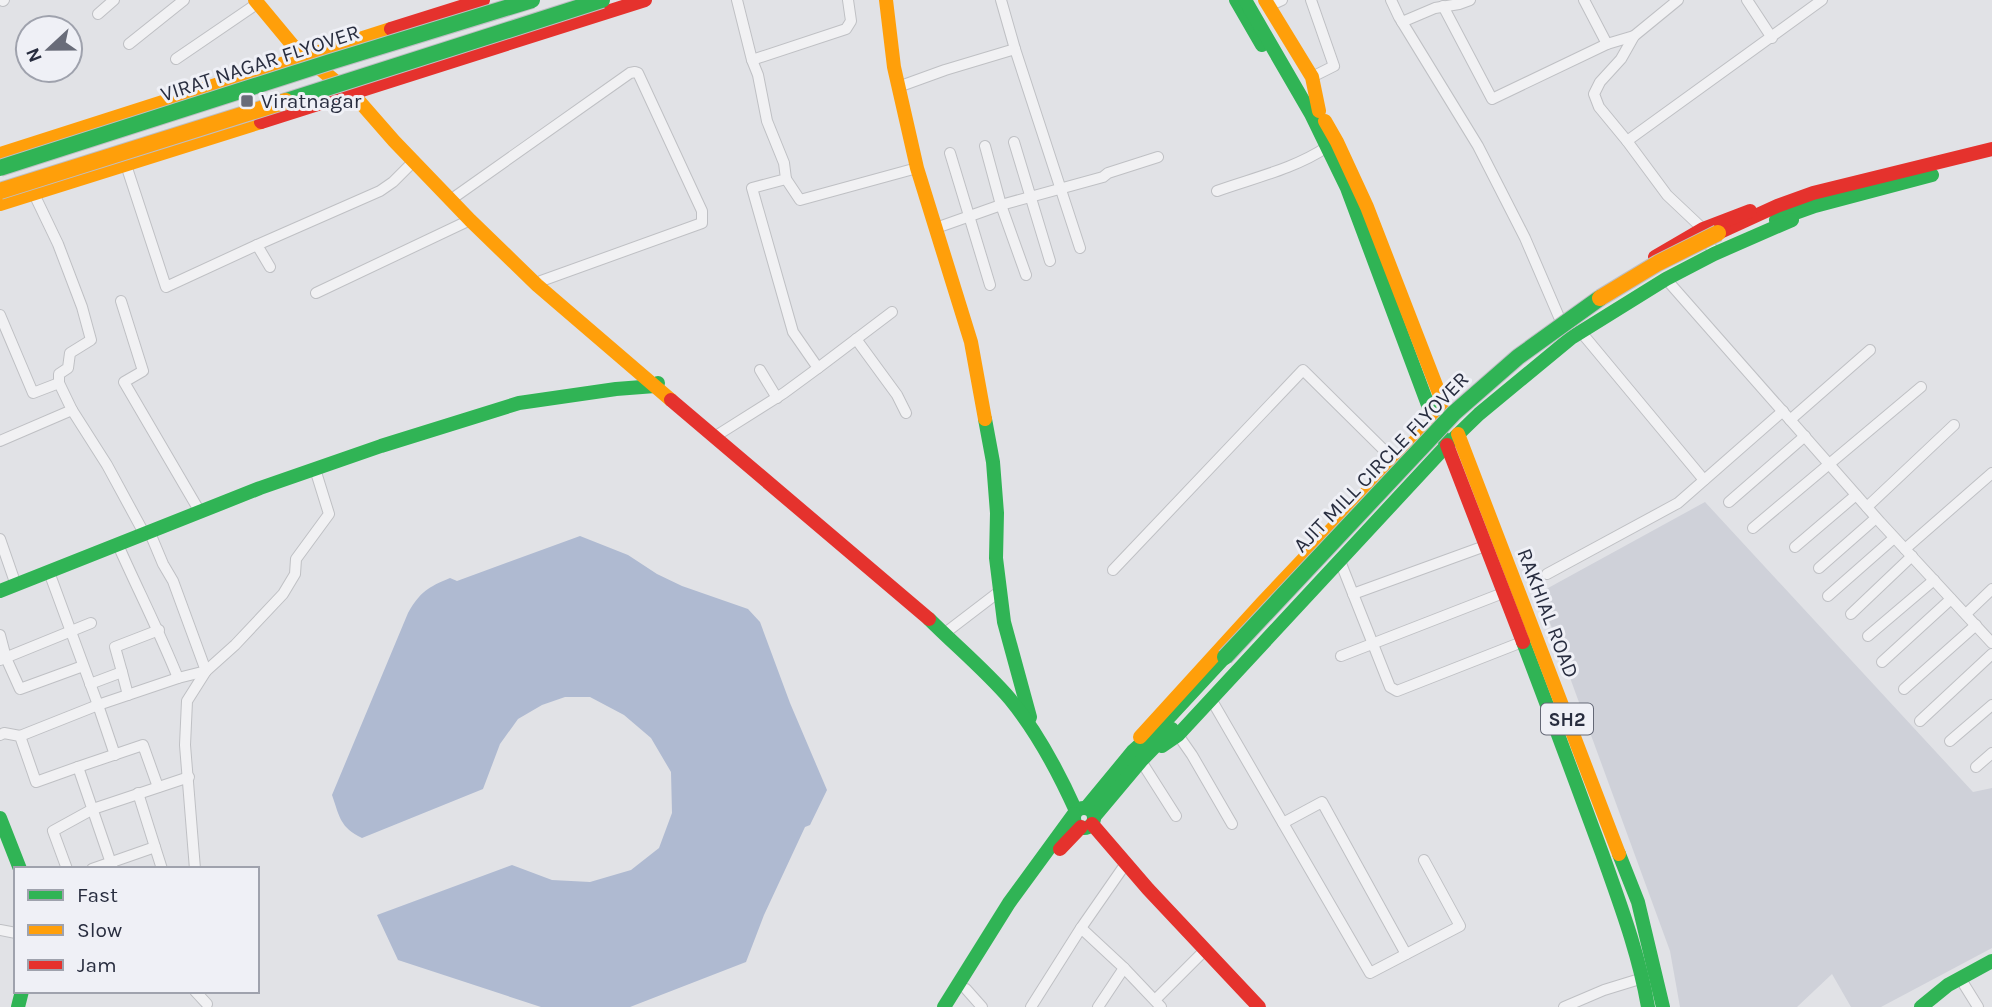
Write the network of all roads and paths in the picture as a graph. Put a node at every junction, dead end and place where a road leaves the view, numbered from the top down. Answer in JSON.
{"nodes":[{"id":1,"x":114,"y":0,"type":"edge"},
{"id":2,"x":184,"y":0,"type":"edge"},
{"id":3,"x":483,"y":0,"type":"edge"},
{"id":4,"x":532,"y":0,"type":"edge"},
{"id":5,"x":602,"y":0,"type":"edge"},
{"id":6,"x":645,"y":0,"type":"edge"},
{"id":7,"x":737,"y":0,"type":"edge"},
{"id":8,"x":848,"y":0,"type":"edge"},
{"id":9,"x":886,"y":0,"type":"edge"},
{"id":10,"x":1001,"y":0,"type":"edge"},
{"id":11,"x":1236,"y":0,"type":"edge"},
{"id":12,"x":1245,"y":0,"type":"edge"},
{"id":13,"x":1311,"y":0,"type":"edge"},
{"id":14,"x":1391,"y":0,"type":"edge"},
{"id":15,"x":1469,"y":0,"type":"edge"},
{"id":16,"x":1584,"y":0,"type":"edge"},
{"id":17,"x":1678,"y":0,"type":"edge"},
{"id":18,"x":1747,"y":0,"type":"edge"},
{"id":19,"x":1822,"y":0,"type":"edge"},
{"id":20,"x":259,"y":1,"type":"edge"},
{"id":21,"x":1268,"y":2,"type":"edge"},
{"id":22,"x":1443,"y":6,"type":"junction"},
{"id":23,"x":98,"y":14,"type":"dead end"},
{"id":24,"x":1402,"y":22,"type":"junction"},
{"id":25,"x":1634,"y":37,"type":"junction"},
{"id":26,"x":1772,"y":38,"type":"junction"},
{"id":27,"x":129,"y":44,"type":"dead end"},
{"id":28,"x":1607,"y":44,"type":"junction"},
{"id":29,"x":1015,"y":49,"type":"junction"},
{"id":30,"x":309,"y":56,"type":"junction"},
{"id":31,"x":176,"y":59,"type":"dead end"},
{"id":32,"x":752,"y":60,"type":"junction"},
{"id":33,"x":1304,"y":82,"type":"junction"},
{"id":34,"x":898,"y":87,"type":"junction"},
{"id":35,"x":355,"y":93,"type":"junction"},
{"id":36,"x":1315,"y":113,"type":"junction"},
{"id":37,"x":1627,"y":141,"type":"junction"},
{"id":38,"x":1014,"y":142,"type":"dead end"},
{"id":39,"x":985,"y":146,"type":"dead end"},
{"id":40,"x":1327,"y":147,"type":"junction"},
{"id":41,"x":1992,"y":149,"type":"edge"},
{"id":42,"x":950,"y":153,"type":"dead end"},
{"id":43,"x":0,"y":154,"type":"edge"},
{"id":44,"x":1158,"y":157,"type":"dead end"},
{"id":45,"x":1992,"y":158,"type":"edge"},
{"id":46,"x":414,"y":161,"type":"junction"},
{"id":47,"x":126,"y":165,"type":"junction"},
{"id":48,"x":917,"y":168,"type":"junction"},
{"id":49,"x":0,"y":169,"type":"edge"},
{"id":50,"x":786,"y":179,"type":"junction"},
{"id":51,"x":1061,"y":188,"type":"junction"},
{"id":52,"x":0,"y":191,"type":"edge"},
{"id":53,"x":1217,"y":191,"type":"dead end"},
{"id":54,"x":34,"y":194,"type":"junction"},
{"id":55,"x":456,"y":196,"type":"junction"},
{"id":56,"x":1030,"y":197,"type":"junction"},
{"id":57,"x":1813,"y":200,"type":"junction"},
{"id":58,"x":0,"y":204,"type":"edge"},
{"id":59,"x":1001,"y":205,"type":"junction"},
{"id":60,"x":969,"y":216,"type":"junction"},
{"id":61,"x":470,"y":220,"type":"junction"},
{"id":62,"x":936,"y":228,"type":"junction"},
{"id":63,"x":1714,"y":239,"type":"junction"},
{"id":64,"x":257,"y":245,"type":"junction"},
{"id":65,"x":1080,"y":248,"type":"dead end"},
{"id":66,"x":1050,"y":261,"type":"dead end"},
{"id":67,"x":270,"y":267,"type":"dead end"},
{"id":68,"x":1026,"y":275,"type":"dead end"},
{"id":69,"x":1666,"y":279,"type":"junction"},
{"id":70,"x":541,"y":281,"type":"junction"},
{"id":71,"x":990,"y":285,"type":"dead end"},
{"id":72,"x":316,"y":293,"type":"dead end"},
{"id":73,"x":121,"y":301,"type":"dead end"},
{"id":74,"x":892,"y":312,"type":"dead end"},
{"id":75,"x":0,"y":315,"type":"edge"},
{"id":76,"x":1559,"y":317,"type":"junction"},
{"id":77,"x":1581,"y":332,"type":"junction"},
{"id":78,"x":856,"y":339,"type":"junction"},
{"id":79,"x":1870,"y":350,"type":"dead end"},
{"id":80,"x":818,"y":368,"type":"junction"},
{"id":81,"x":760,"y":370,"type":"dead end"},
{"id":82,"x":59,"y":383,"type":"junction"},
{"id":83,"x":657,"y":384,"type":"junction"},
{"id":84,"x":1921,"y":387,"type":"dead end"},
{"id":85,"x":777,"y":398,"type":"junction"},
{"id":86,"x":72,"y":410,"type":"junction"},
{"id":87,"x":1783,"y":411,"type":"junction"},
{"id":88,"x":906,"y":413,"type":"dead end"},
{"id":89,"x":1440,"y":416,"type":"junction"},
{"id":90,"x":1790,"y":420,"type":"junction"},
{"id":91,"x":1954,"y":425,"type":"dead end"},
{"id":92,"x":719,"y":434,"type":"junction"},
{"id":93,"x":1805,"y":436,"type":"junction"},
{"id":94,"x":1452,"y":440,"type":"junction"},
{"id":95,"x":0,"y":441,"type":"edge"},
{"id":96,"x":1395,"y":461,"type":"junction"},
{"id":97,"x":1829,"y":464,"type":"junction"},
{"id":98,"x":315,"y":469,"type":"junction"},
{"id":99,"x":1992,"y":473,"type":"edge"},
{"id":100,"x":1704,"y":480,"type":"junction"},
{"id":101,"x":1856,"y":495,"type":"junction"},
{"id":102,"x":1729,"y":502,"type":"dead end"},
{"id":103,"x":1867,"y":507,"type":"junction"},
{"id":104,"x":200,"y":512,"type":"junction"},
{"id":105,"x":1876,"y":517,"type":"junction"},
{"id":106,"x":1753,"y":528,"type":"dead end"},
{"id":107,"x":147,"y":534,"type":"junction"},
{"id":108,"x":1895,"y":538,"type":"junction"},
{"id":109,"x":0,"y":539,"type":"edge"},
{"id":110,"x":118,"y":545,"type":"junction"},
{"id":111,"x":1485,"y":546,"type":"junction"},
{"id":112,"x":1795,"y":547,"type":"dead end"},
{"id":113,"x":1908,"y":553,"type":"junction"},
{"id":114,"x":1340,"y":561,"type":"junction"},
{"id":115,"x":1819,"y":568,"type":"dead end"},
{"id":116,"x":1113,"y":570,"type":"dead end"},
{"id":117,"x":49,"y":572,"type":"junction"},
{"id":118,"x":1547,"y":574,"type":"dead end"},
{"id":119,"x":1934,"y":580,"type":"junction"},
{"id":120,"x":16,"y":585,"type":"junction"},
{"id":121,"x":1992,"y":589,"type":"edge"},
{"id":122,"x":0,"y":592,"type":"edge"},
{"id":123,"x":1000,"y":592,"type":"junction"},
{"id":124,"x":1503,"y":593,"type":"junction"},
{"id":125,"x":1353,"y":594,"type":"junction"},
{"id":126,"x":1828,"y":596,"type":"dead end"},
{"id":127,"x":1951,"y":598,"type":"junction"},
{"id":128,"x":1851,"y":614,"type":"dead end"},
{"id":129,"x":1966,"y":614,"type":"junction"},
{"id":130,"x":92,"y":624,"type":"dead end"},
{"id":131,"x":1976,"y":625,"type":"junction"},
{"id":132,"x":159,"y":630,"type":"junction"},
{"id":133,"x":948,"y":630,"type":"junction"},
{"id":134,"x":72,"y":632,"type":"junction"},
{"id":135,"x":0,"y":635,"type":"edge"},
{"id":136,"x":1868,"y":636,"type":"dead end"},
{"id":137,"x":1373,"y":642,"type":"junction"},
{"id":138,"x":1522,"y":642,"type":"junction"},
{"id":139,"x":1992,"y":642,"type":"edge"},
{"id":140,"x":1992,"y":654,"type":"edge"},
{"id":141,"x":1341,"y":656,"type":"dead end"},
{"id":142,"x":3,"y":659,"type":"edge"},
{"id":143,"x":1882,"y":662,"type":"dead end"},
{"id":144,"x":83,"y":666,"type":"junction"},
{"id":145,"x":122,"y":671,"type":"junction"},
{"id":146,"x":206,"y":671,"type":"junction"},
{"id":147,"x":178,"y":678,"type":"junction"},
{"id":148,"x":90,"y":684,"type":"junction"},
{"id":149,"x":1904,"y":690,"type":"dead end"},
{"id":150,"x":128,"y":695,"type":"junction"},
{"id":151,"x":1211,"y":699,"type":"junction"},
{"id":152,"x":98,"y":705,"type":"junction"},
{"id":153,"x":1992,"y":706,"type":"edge"},
{"id":154,"x":1028,"y":719,"type":"junction"},
{"id":155,"x":1920,"y":721,"type":"dead end"},
{"id":156,"x":0,"y":735,"type":"edge"},
{"id":157,"x":1178,"y":735,"type":"junction"},
{"id":158,"x":20,"y":736,"type":"junction"},
{"id":159,"x":1950,"y":741,"type":"dead end"},
{"id":160,"x":1992,"y":753,"type":"edge"},
{"id":161,"x":115,"y":755,"type":"junction"},
{"id":162,"x":1137,"y":756,"type":"junction"},
{"id":163,"x":78,"y":767,"type":"junction"},
{"id":164,"x":1976,"y":767,"type":"dead end"},
{"id":165,"x":189,"y":777,"type":"junction"},
{"id":166,"x":158,"y":787,"type":"junction"},
{"id":167,"x":138,"y":793,"type":"junction"},
{"id":168,"x":93,"y":809,"type":"junction"},
{"id":169,"x":1176,"y":816,"type":"dead end"},
{"id":170,"x":0,"y":818,"type":"edge"},
{"id":171,"x":1084,"y":818,"type":"junction"},
{"id":172,"x":1283,"y":823,"type":"junction"},
{"id":173,"x":1232,"y":824,"type":"dead end"},
{"id":174,"x":155,"y":847,"type":"junction"},
{"id":175,"x":1424,"y":860,"type":"dead end"},
{"id":176,"x":112,"y":865,"type":"edge"},
{"id":177,"x":19,"y":867,"type":"edge"},
{"id":178,"x":66,"y":867,"type":"edge"},
{"id":179,"x":161,"y":867,"type":"edge"},
{"id":180,"x":195,"y":867,"type":"edge"},
{"id":181,"x":1122,"y":869,"type":"junction"},
{"id":182,"x":1081,"y":928,"type":"junction"},
{"id":183,"x":1201,"y":954,"type":"junction"},
{"id":184,"x":1406,"y":954,"type":"junction"},
{"id":185,"x":1992,"y":961,"type":"edge"},
{"id":186,"x":1124,"y":968,"type":"junction"},
{"id":187,"x":1643,"y":978,"type":"junction"},
{"id":188,"x":1960,"y":978,"type":"junction"},
{"id":189,"x":966,"y":989,"type":"junction"},
{"id":190,"x":1158,"y":1004,"type":"edge"},
{"id":191,"x":944,"y":1007,"type":"edge"},
{"id":192,"x":955,"y":1007,"type":"edge"},
{"id":193,"x":982,"y":1007,"type":"edge"},
{"id":194,"x":1031,"y":1007,"type":"edge"},
{"id":195,"x":1098,"y":1007,"type":"edge"},
{"id":196,"x":1252,"y":1007,"type":"edge"},
{"id":197,"x":1259,"y":1007,"type":"edge"},
{"id":198,"x":1564,"y":1007,"type":"edge"},
{"id":199,"x":1648,"y":1007,"type":"edge"},
{"id":200,"x":1663,"y":1007,"type":"edge"},
{"id":201,"x":1921,"y":1007,"type":"edge"},
{"id":202,"x":1978,"y":1007,"type":"edge"}],
"edges":[{"from":1,"to":23,"type":"street"},
{"from":2,"to":27,"type":"street"},
{"from":3,"to":30,"type":"main road"},
{"from":4,"to":49,"type":"main road","name":"VIRAT NAGAR FLYOVER","bridge":true},
{"from":5,"to":52,"type":"main road","name":"VIRAT NAGAR FLYOVER","bridge":true},
{"from":6,"to":35,"type":"main road"},
{"from":7,"to":32,"type":"street"},
{"from":8,"to":32,"type":"street"},
{"from":9,"to":34,"type":"main road"},
{"from":10,"to":29,"type":"street"},
{"from":11,"to":36,"type":"main road"},
{"from":12,"to":33,"type":"main road"},
{"from":13,"to":33,"type":"street"},
{"from":14,"to":24,"type":"street"},
{"from":15,"to":22,"type":"street"},
{"from":16,"to":28,"type":"street"},
{"from":17,"to":25,"type":"street"},
{"from":18,"to":26,"type":"street"},
{"from":19,"to":26,"type":"street"},
{"from":20,"to":30,"type":"main road"},
{"from":20,"to":31,"type":"street"},
{"from":21,"to":33,"type":"main road"},
{"from":22,"to":24,"type":"street"},
{"from":22,"to":28,"type":"street"},
{"from":24,"to":76,"type":"street"},
{"from":25,"to":28,"type":"street"},
{"from":25,"to":37,"type":"street"},
{"from":26,"to":37,"type":"street"},
{"from":29,"to":34,"type":"street"},
{"from":29,"to":51,"type":"street"},
{"from":30,"to":35,"type":"main road"},
{"from":30,"to":43,"type":"main road"},
{"from":32,"to":50,"type":"street"},
{"from":33,"to":36,"type":"main road"},
{"from":34,"to":48,"type":"main road"},
{"from":35,"to":46,"type":"main road"},
{"from":35,"to":47,"type":"main road"},
{"from":35,"to":55,"type":"main road"},
{"from":36,"to":40,"type":"main road"},
{"from":36,"to":89,"type":"main road"},
{"from":37,"to":63,"type":"street"},
{"from":38,"to":56,"type":"street"},
{"from":39,"to":59,"type":"street"},
{"from":40,"to":53,"type":"street"},
{"from":40,"to":89,"type":"main road"},
{"from":41,"to":57,"type":"main road"},
{"from":42,"to":60,"type":"street"},
{"from":44,"to":51,"type":"street"},
{"from":45,"to":57,"type":"main road"},
{"from":46,"to":61,"type":"main road"},
{"from":46,"to":64,"type":"street"},
{"from":47,"to":54,"type":"main road"},
{"from":47,"to":64,"type":"street"},
{"from":48,"to":50,"type":"street"},
{"from":48,"to":62,"type":"main road"},
{"from":50,"to":80,"type":"street"},
{"from":51,"to":56,"type":"street"},
{"from":51,"to":65,"type":"street"},
{"from":54,"to":58,"type":"main road"},
{"from":54,"to":82,"type":"street"},
{"from":55,"to":70,"type":"main road"},
{"from":55,"to":70,"type":"street"},
{"from":56,"to":59,"type":"street"},
{"from":56,"to":66,"type":"street"},
{"from":57,"to":63,"type":"main road","name":"AJIT MILL CIRCLE FLYOVER"},
{"from":57,"to":63,"type":"main road"},
{"from":59,"to":60,"type":"street"},
{"from":59,"to":68,"type":"street"},
{"from":60,"to":62,"type":"street"},
{"from":60,"to":71,"type":"street"},
{"from":61,"to":72,"type":"street"},
{"from":61,"to":83,"type":"main road"},
{"from":62,"to":123,"type":"main road"},
{"from":63,"to":69,"type":"main road"},
{"from":63,"to":76,"type":"main road"},
{"from":63,"to":162,"type":"main road","name":"AJIT MILL CIRCLE FLYOVER"},
{"from":64,"to":67,"type":"street"},
{"from":69,"to":77,"type":"main road"},
{"from":69,"to":87,"type":"street"},
{"from":70,"to":83,"type":"main road"},
{"from":73,"to":104,"type":"street"},
{"from":74,"to":78,"type":"street"},
{"from":75,"to":82,"type":"street"},
{"from":76,"to":89,"type":"main road"},
{"from":77,"to":94,"type":"main road"},
{"from":77,"to":100,"type":"street"},
{"from":78,"to":80,"type":"street"},
{"from":78,"to":88,"type":"street"},
{"from":79,"to":90,"type":"street"},
{"from":80,"to":85,"type":"street"},
{"from":81,"to":85,"type":"street"},
{"from":82,"to":86,"type":"street"},
{"from":83,"to":92,"type":"main road"},
{"from":83,"to":98,"type":"main road"},
{"from":83,"to":154,"type":"main road"},
{"from":84,"to":97,"type":"street"},
{"from":85,"to":92,"type":"street"},
{"from":86,"to":95,"type":"street"},
{"from":86,"to":107,"type":"street"},
{"from":87,"to":90,"type":"street"},
{"from":87,"to":100,"type":"street"},
{"from":89,"to":94,"type":"main road"},
{"from":89,"to":96,"type":"main road"},
{"from":90,"to":93,"type":"street"},
{"from":91,"to":103,"type":"street"},
{"from":92,"to":133,"type":"main road"},
{"from":93,"to":97,"type":"street"},
{"from":93,"to":102,"type":"street"},
{"from":94,"to":111,"type":"main road","name":"RAKHIAL ROAD","number":"SH2"},
{"from":94,"to":114,"type":"main road"},
{"from":94,"to":200,"type":"main road","name":"RAKHIAL ROAD","number":"SH2"},
{"from":96,"to":116,"type":"street"},
{"from":96,"to":162,"type":"main road"},
{"from":97,"to":101,"type":"street"},
{"from":97,"to":106,"type":"street"},
{"from":98,"to":104,"type":"main road"},
{"from":98,"to":146,"type":"street"},
{"from":99,"to":113,"type":"street"},
{"from":100,"to":118,"type":"street"},
{"from":101,"to":103,"type":"street"},
{"from":101,"to":112,"type":"street"},
{"from":103,"to":105,"type":"street"},
{"from":104,"to":107,"type":"main road"},
{"from":105,"to":108,"type":"street"},
{"from":105,"to":115,"type":"street"},
{"from":107,"to":110,"type":"main road"},
{"from":107,"to":146,"type":"street"},
{"from":108,"to":113,"type":"street"},
{"from":108,"to":126,"type":"street"},
{"from":109,"to":120,"type":"street"},
{"from":110,"to":117,"type":"main road"},
{"from":110,"to":132,"type":"street"},
{"from":111,"to":124,"type":"main road","name":"RAKHIAL ROAD","number":"SH2"},
{"from":111,"to":125,"type":"street"},
{"from":113,"to":119,"type":"street"},
{"from":113,"to":128,"type":"street"},
{"from":114,"to":125,"type":"street"},
{"from":114,"to":151,"type":"main road"},
{"from":117,"to":120,"type":"main road"},
{"from":117,"to":134,"type":"street"},
{"from":119,"to":127,"type":"street"},
{"from":119,"to":136,"type":"street"},
{"from":120,"to":122,"type":"main road"},
{"from":121,"to":129,"type":"street"},
{"from":123,"to":133,"type":"street"},
{"from":123,"to":154,"type":"main road"},
{"from":124,"to":137,"type":"street"},
{"from":124,"to":138,"type":"main road","name":"RAKHIAL ROAD","number":"SH2"},
{"from":125,"to":137,"type":"street"},
{"from":127,"to":129,"type":"street"},
{"from":127,"to":143,"type":"street"},
{"from":129,"to":131,"type":"street"},
{"from":130,"to":134,"type":"street"},
{"from":131,"to":139,"type":"street"},
{"from":131,"to":149,"type":"street"},
{"from":132,"to":145,"type":"street"},
{"from":132,"to":147,"type":"street"},
{"from":133,"to":154,"type":"main road"},
{"from":134,"to":142,"type":"street"},
{"from":134,"to":144,"type":"street"},
{"from":135,"to":142,"type":"street"},
{"from":137,"to":138,"type":"street"},
{"from":137,"to":141,"type":"street"},
{"from":138,"to":187,"type":"main road","name":"RAKHIAL ROAD","number":"SH2"},
{"from":140,"to":155,"type":"street"},
{"from":142,"to":144,"type":"street"},
{"from":144,"to":148,"type":"street"},
{"from":145,"to":148,"type":"street"},
{"from":145,"to":150,"type":"street"},
{"from":146,"to":147,"type":"street"},
{"from":146,"to":165,"type":"street"},
{"from":147,"to":150,"type":"street"},
{"from":148,"to":152,"type":"street"},
{"from":150,"to":152,"type":"street"},
{"from":151,"to":157,"type":"main road"},
{"from":151,"to":172,"type":"street"},
{"from":152,"to":158,"type":"street"},
{"from":152,"to":161,"type":"street"},
{"from":153,"to":159,"type":"street"},
{"from":154,"to":171,"type":"main road"},
{"from":156,"to":158,"type":"street"},
{"from":157,"to":162,"type":"main road"},
{"from":157,"to":173,"type":"street"},
{"from":158,"to":163,"type":"street"},
{"from":160,"to":164,"type":"street"},
{"from":161,"to":163,"type":"street"},
{"from":161,"to":166,"type":"street"},
{"from":162,"to":169,"type":"street"},
{"from":162,"to":171,"type":"main road"},
{"from":163,"to":168,"type":"street"},
{"from":165,"to":166,"type":"street"},
{"from":165,"to":180,"type":"street"},
{"from":166,"to":167,"type":"street"},
{"from":167,"to":168,"type":"street"},
{"from":167,"to":174,"type":"street"},
{"from":168,"to":176,"type":"street"},
{"from":168,"to":178,"type":"street"},
{"from":170,"to":177,"type":"main road"},
{"from":171,"to":181,"type":"main road"},
{"from":171,"to":189,"type":"main road"},
{"from":171,"to":191,"type":"main road"},
{"from":171,"to":197,"type":"main road"},
{"from":172,"to":184,"type":"street"},
{"from":172,"to":184,"type":"street"},
{"from":174,"to":176,"type":"street"},
{"from":174,"to":179,"type":"street"},
{"from":175,"to":184,"type":"street"},
{"from":181,"to":182,"type":"street"},
{"from":181,"to":183,"type":"main road"},
{"from":182,"to":186,"type":"street"},
{"from":182,"to":194,"type":"street"},
{"from":183,"to":190,"type":"street"},
{"from":183,"to":196,"type":"main road"},
{"from":185,"to":188,"type":"main road"},
{"from":186,"to":190,"type":"street"},
{"from":186,"to":195,"type":"street"},
{"from":187,"to":198,"type":"street"},
{"from":187,"to":199,"type":"main road","name":"RAKHIAL ROAD","number":"SH2"},
{"from":188,"to":201,"type":"main road"},
{"from":188,"to":202,"type":"street"},
{"from":189,"to":192,"type":"main road"},
{"from":189,"to":193,"type":"street"}]}
